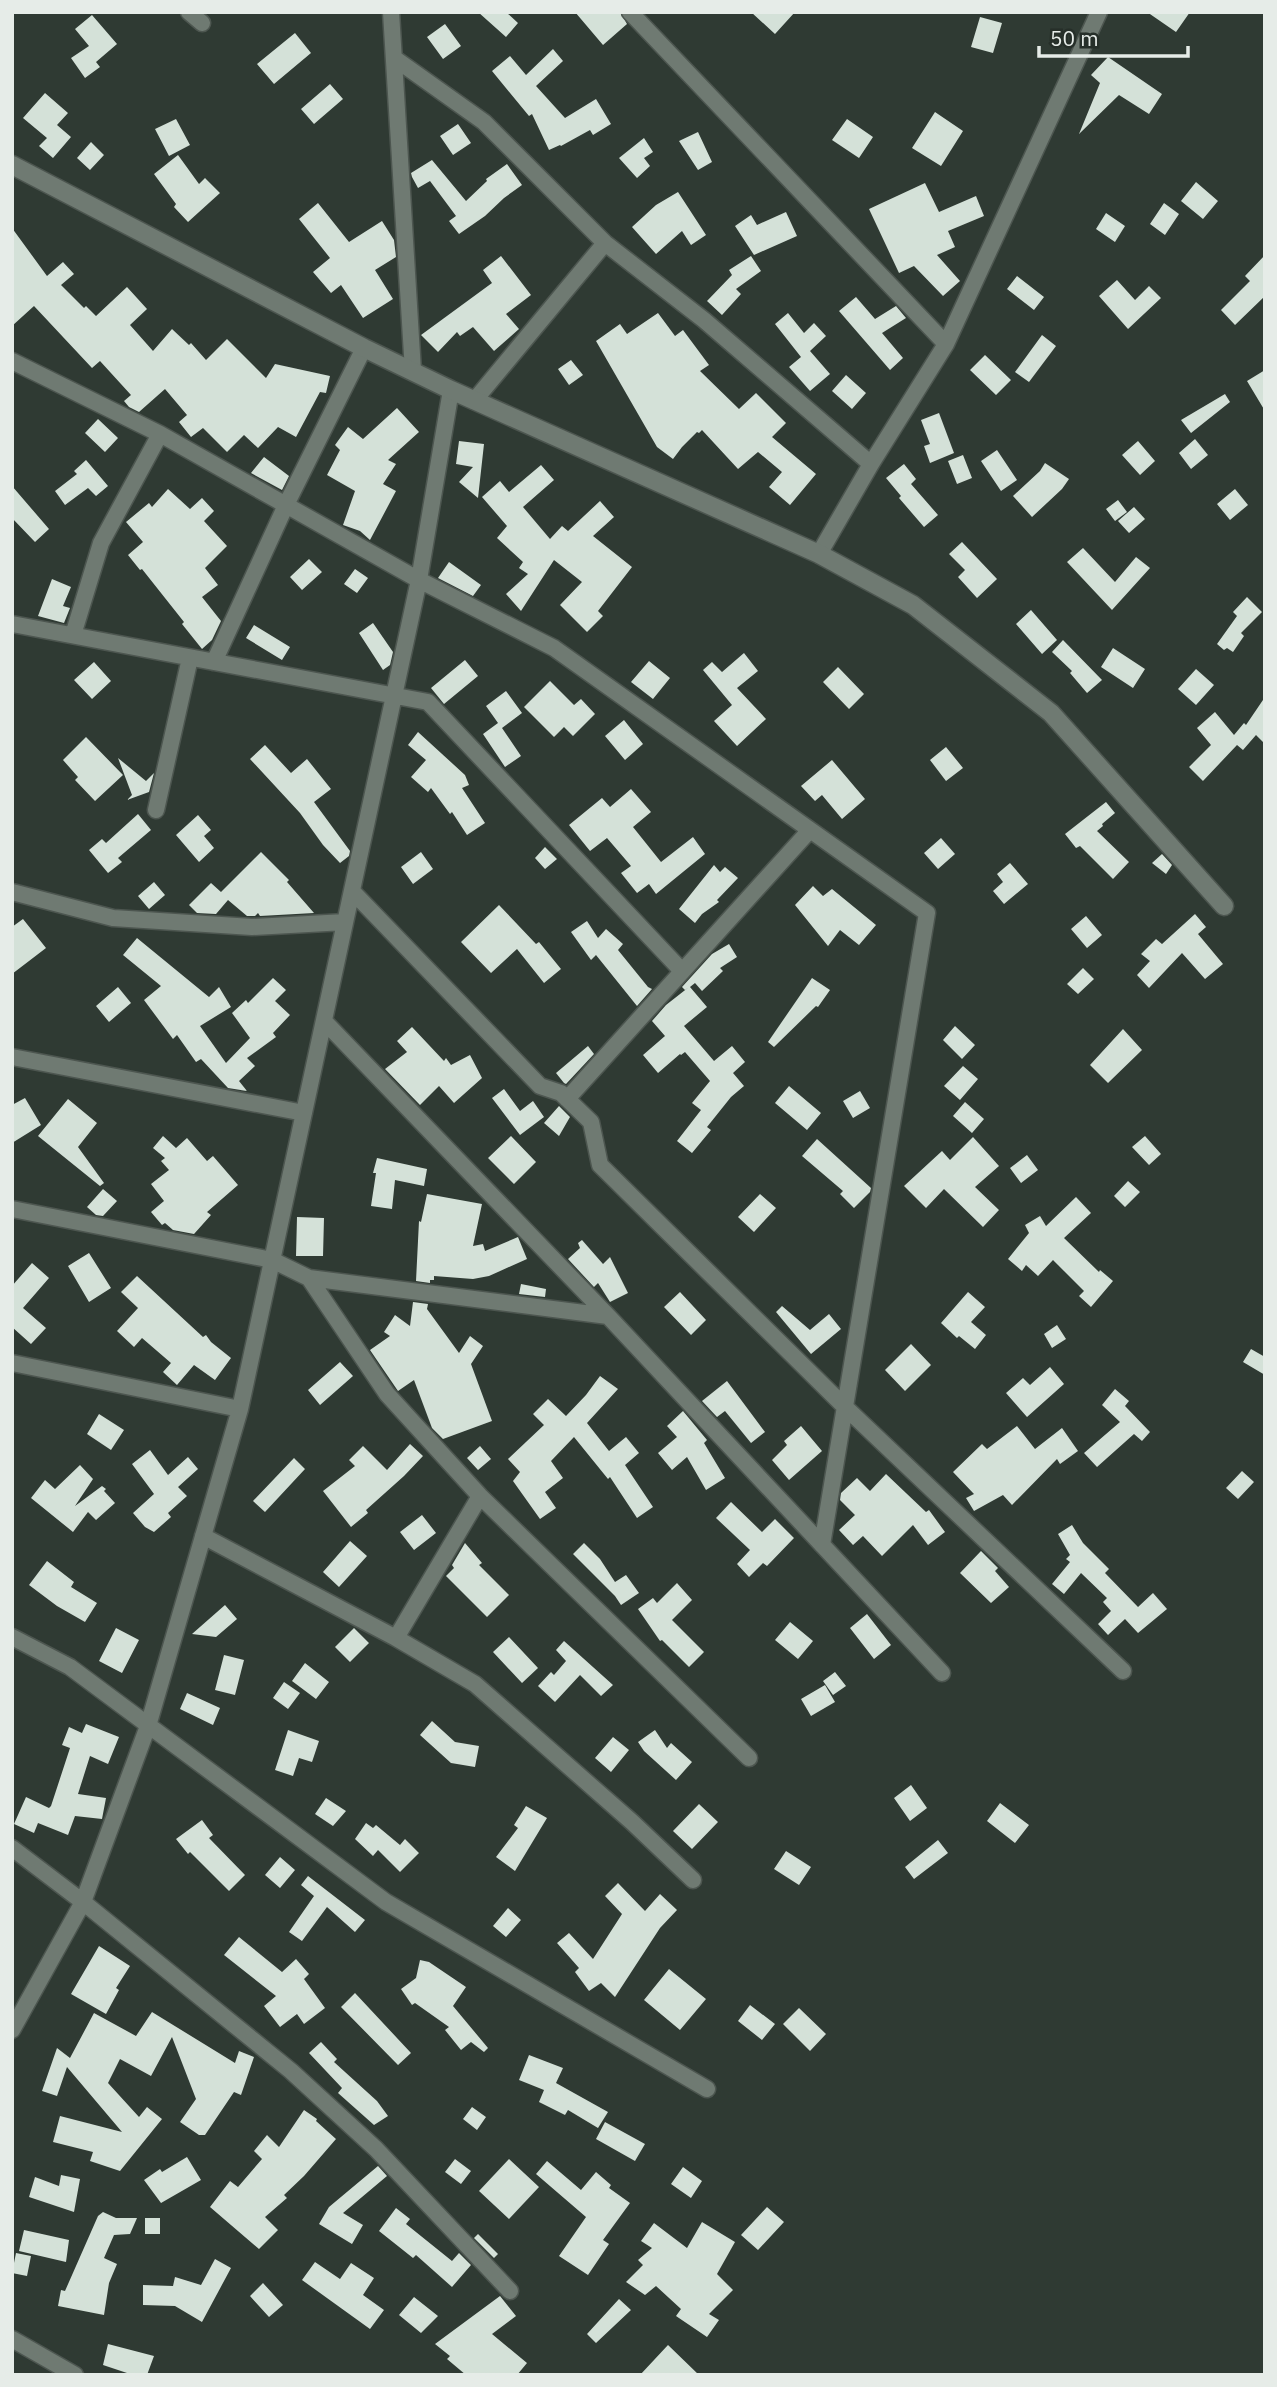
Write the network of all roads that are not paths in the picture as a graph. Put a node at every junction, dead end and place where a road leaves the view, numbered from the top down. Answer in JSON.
{"nodes":[{"id":1,"x":189,"y":12,"type":"edge"},
{"id":2,"x":391,"y":12,"type":"edge"},
{"id":3,"x":630,"y":12,"type":"edge"},
{"id":4,"x":1099,"y":12,"type":"edge"},
{"id":5,"x":202,"y":23,"type":"dead end"},
{"id":6,"x":394,"y":58,"type":"junction"},
{"id":7,"x":12,"y":165,"type":"edge"},
{"id":8,"x":605,"y":243,"type":"junction"},
{"id":9,"x":946,"y":344,"type":"junction"},
{"id":10,"x":364,"y":348,"type":"junction"},
{"id":11,"x":12,"y":361,"type":"edge"},
{"id":12,"x":413,"y":371,"type":"junction"},
{"id":13,"x":452,"y":390,"type":"junction"},
{"id":14,"x":474,"y":401,"type":"junction"},
{"id":15,"x":160,"y":434,"type":"junction"},
{"id":16,"x":871,"y":464,"type":"junction"},
{"id":17,"x":286,"y":505,"type":"junction"},
{"id":18,"x":819,"y":554,"type":"junction"},
{"id":19,"x":419,"y":580,"type":"junction"},
{"id":20,"x":12,"y":624,"type":"edge"},
{"id":21,"x":73,"y":635,"type":"junction"},
{"id":22,"x":190,"y":658,"type":"junction"},
{"id":23,"x":214,"y":662,"type":"junction"},
{"id":24,"x":394,"y":695,"type":"junction"},
{"id":25,"x":156,"y":810,"type":"dead end"},
{"id":26,"x":810,"y":830,"type":"junction"},
{"id":27,"x":352,"y":891,"type":"junction"},
{"id":28,"x":12,"y":892,"type":"edge"},
{"id":29,"x":1224,"y":906,"type":"dead end"},
{"id":30,"x":345,"y":922,"type":"junction"},
{"id":31,"x":682,"y":971,"type":"junction"},
{"id":32,"x":324,"y":1021,"type":"junction"},
{"id":33,"x":12,"y":1057,"type":"edge"},
{"id":34,"x":567,"y":1099,"type":"junction"},
{"id":35,"x":304,"y":1112,"type":"junction"},
{"id":36,"x":12,"y":1209,"type":"edge"},
{"id":37,"x":272,"y":1260,"type":"junction"},
{"id":38,"x":309,"y":1278,"type":"junction"},
{"id":39,"x":608,"y":1316,"type":"junction"},
{"id":40,"x":12,"y":1363,"type":"edge"},
{"id":41,"x":845,"y":1407,"type":"junction"},
{"id":42,"x":240,"y":1409,"type":"junction"},
{"id":43,"x":480,"y":1496,"type":"junction"},
{"id":44,"x":203,"y":1536,"type":"junction"},
{"id":45,"x":822,"y":1545,"type":"junction"},
{"id":46,"x":12,"y":1637,"type":"edge"},
{"id":47,"x":396,"y":1638,"type":"junction"},
{"id":48,"x":1123,"y":1671,"type":"dead end"},
{"id":49,"x":942,"y":1673,"type":"dead end"},
{"id":50,"x":148,"y":1726,"type":"junction"},
{"id":51,"x":749,"y":1758,"type":"dead end"},
{"id":52,"x":12,"y":1848,"type":"edge"},
{"id":53,"x":693,"y":1880,"type":"dead end"},
{"id":54,"x":83,"y":1902,"type":"junction"},
{"id":55,"x":12,"y":2030,"type":"edge"},
{"id":56,"x":707,"y":2090,"type":"dead end"},
{"id":57,"x":510,"y":2291,"type":"dead end"},
{"id":58,"x":12,"y":2339,"type":"edge"},
{"id":59,"x":75,"y":2375,"type":"edge"}],
"edges":[{"from":1,"to":5,"type":"street"},
{"from":2,"to":6,"type":"street"},
{"from":3,"to":9,"type":"street"},
{"from":4,"to":9,"type":"street"},
{"from":6,"to":8,"type":"street"},
{"from":6,"to":12,"type":"street"},
{"from":7,"to":10,"type":"street"},
{"from":8,"to":14,"type":"street"},
{"from":8,"to":16,"type":"street"},
{"from":9,"to":16,"type":"street"},
{"from":10,"to":12,"type":"street"},
{"from":10,"to":17,"type":"street"},
{"from":11,"to":15,"type":"street"},
{"from":12,"to":13,"type":"street"},
{"from":13,"to":14,"type":"street"},
{"from":13,"to":19,"type":"street"},
{"from":14,"to":18,"type":"street"},
{"from":15,"to":17,"type":"street"},
{"from":15,"to":21,"type":"street"},
{"from":16,"to":18,"type":"street"},
{"from":17,"to":19,"type":"street"},
{"from":17,"to":23,"type":"street"},
{"from":18,"to":29,"type":"street"},
{"from":19,"to":24,"type":"street"},
{"from":19,"to":26,"type":"street"},
{"from":20,"to":21,"type":"street"},
{"from":21,"to":22,"type":"street"},
{"from":22,"to":23,"type":"street"},
{"from":22,"to":25,"type":"street"},
{"from":23,"to":24,"type":"street"},
{"from":24,"to":27,"type":"street"},
{"from":24,"to":31,"type":"street"},
{"from":26,"to":31,"type":"street"},
{"from":26,"to":41,"type":"street"},
{"from":27,"to":30,"type":"street"},
{"from":27,"to":34,"type":"street"},
{"from":28,"to":30,"type":"street"},
{"from":30,"to":32,"type":"street"},
{"from":31,"to":34,"type":"street"},
{"from":32,"to":35,"type":"street"},
{"from":32,"to":39,"type":"street"},
{"from":33,"to":35,"type":"street"},
{"from":34,"to":41,"type":"street"},
{"from":35,"to":37,"type":"street"},
{"from":36,"to":37,"type":"street"},
{"from":37,"to":38,"type":"street"},
{"from":37,"to":42,"type":"street"},
{"from":38,"to":39,"type":"street"},
{"from":38,"to":43,"type":"street"},
{"from":39,"to":45,"type":"street"},
{"from":40,"to":42,"type":"street"},
{"from":41,"to":45,"type":"street"},
{"from":41,"to":48,"type":"street"},
{"from":42,"to":44,"type":"street"},
{"from":43,"to":47,"type":"street"},
{"from":43,"to":51,"type":"street"},
{"from":44,"to":47,"type":"street"},
{"from":44,"to":50,"type":"street"},
{"from":45,"to":49,"type":"street"},
{"from":46,"to":50,"type":"street"},
{"from":47,"to":53,"type":"street"},
{"from":50,"to":54,"type":"street"},
{"from":50,"to":56,"type":"street"},
{"from":52,"to":54,"type":"street"},
{"from":54,"to":55,"type":"street"},
{"from":54,"to":57,"type":"street"},
{"from":58,"to":59,"type":"street"}]}
